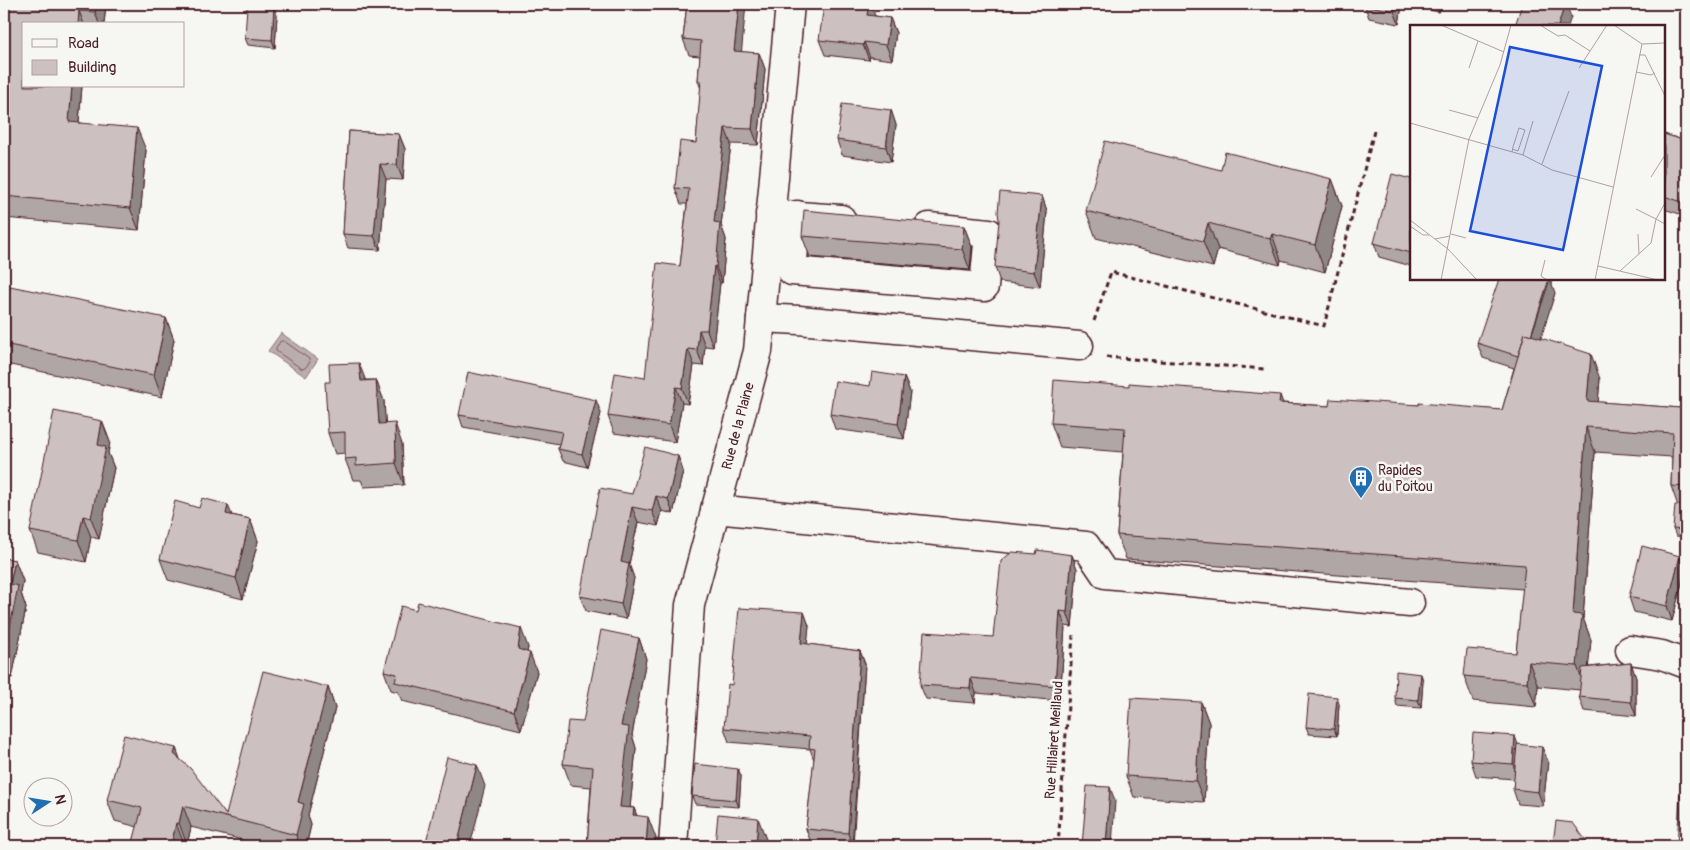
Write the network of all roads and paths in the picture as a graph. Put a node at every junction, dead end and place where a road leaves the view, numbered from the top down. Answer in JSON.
{"nodes":[{"id":1,"x":790,"y":4,"type":"edge"},
{"id":2,"x":1374,"y":131,"type":"dead end"},
{"id":3,"x":770,"y":214,"type":"junction"},
{"id":4,"x":797,"y":215,"type":"junction"},
{"id":5,"x":863,"y":221,"type":"edge"},
{"id":6,"x":902,"y":225,"type":"edge"},
{"id":7,"x":761,"y":318,"type":"junction"},
{"id":8,"x":1079,"y":346,"type":"junction"},
{"id":9,"x":1265,"y":369,"type":"dead end"},
{"id":10,"x":716,"y":509,"type":"junction"},
{"id":11,"x":1410,"y":603,"type":"dead end"},
{"id":12,"x":1073,"y":635,"type":"dead end"},
{"id":13,"x":1630,"y":650,"type":"dead end"},
{"id":14,"x":1686,"y":664,"type":"edge"},
{"id":15,"x":673,"y":846,"type":"edge"},
{"id":16,"x":1058,"y":846,"type":"edge"}],
"edges":[{"from":1,"to":3,"type":"street","name":"Rue de la Plaine"},
{"from":2,"to":8,"type":"path"},
{"from":3,"to":4,"type":"street"},
{"from":3,"to":7,"type":"street","name":"Rue de la Plaine"},
{"from":4,"to":5,"type":"street"},
{"from":4,"to":6,"type":"street"},
{"from":7,"to":8,"type":"street"},
{"from":7,"to":10,"type":"street","name":"Rue de la Plaine"},
{"from":8,"to":9,"type":"path"},
{"from":10,"to":11,"type":"street"},
{"from":10,"to":15,"type":"street","name":"Rue de la Plaine"},
{"from":12,"to":16,"type":"path","name":"Rue Hillairet Meillaud"},
{"from":13,"to":14,"type":"street"}]}
